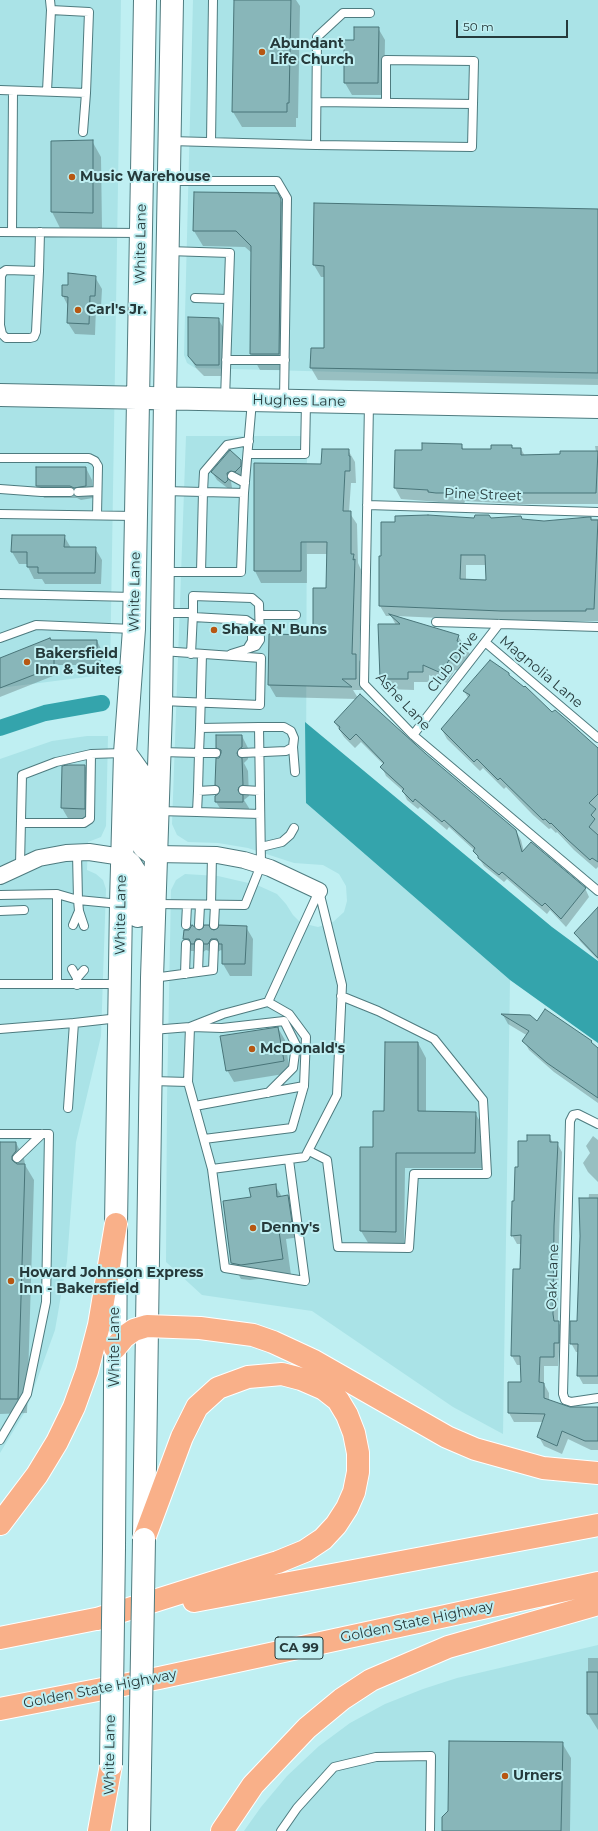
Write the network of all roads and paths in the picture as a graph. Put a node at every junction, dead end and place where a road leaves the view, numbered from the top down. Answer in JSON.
{"nodes":[{"id":1,"x":50,"y":0,"type":"edge"},
{"id":2,"x":145,"y":0,"type":"edge"},
{"id":3,"x":172,"y":0,"type":"edge"},
{"id":4,"x":212,"y":0,"type":"edge"},
{"id":5,"x":51,"y":10,"type":"junction"},
{"id":6,"x":370,"y":13,"type":"dead end"},
{"id":7,"x":0,"y":90,"type":"edge"},
{"id":8,"x":13,"y":91,"type":"junction"},
{"id":9,"x":47,"y":91,"type":"junction"},
{"id":10,"x":86,"y":93,"type":"junction"},
{"id":11,"x":317,"y":102,"type":"junction"},
{"id":12,"x":386,"y":103,"type":"junction"},
{"id":13,"x":473,"y":104,"type":"junction"},
{"id":14,"x":83,"y":132,"type":"dead end"},
{"id":15,"x":170,"y":141,"type":"junction"},
{"id":16,"x":211,"y":142,"type":"junction"},
{"id":17,"x":316,"y":145,"type":"junction"},
{"id":18,"x":169,"y":181,"type":"junction"},
{"id":19,"x":0,"y":232,"type":"edge"},
{"id":20,"x":12,"y":232,"type":"junction"},
{"id":21,"x":40,"y":232,"type":"junction"},
{"id":22,"x":141,"y":234,"type":"junction"},
{"id":23,"x":168,"y":251,"type":"junction"},
{"id":24,"x":39,"y":270,"type":"junction"},
{"id":25,"x":1,"y":283,"type":"edge"},
{"id":26,"x":195,"y":298,"type":"dead end"},
{"id":27,"x":228,"y":299,"type":"junction"},
{"id":28,"x":226,"y":360,"type":"junction"},
{"id":29,"x":285,"y":360,"type":"junction"},
{"id":30,"x":0,"y":395,"type":"edge"},
{"id":31,"x":139,"y":397,"type":"junction"},
{"id":32,"x":164,"y":399,"type":"junction"},
{"id":33,"x":225,"y":400,"type":"junction"},
{"id":34,"x":252,"y":400,"type":"junction"},
{"id":35,"x":284,"y":401,"type":"junction"},
{"id":36,"x":306,"y":402,"type":"junction"},
{"id":37,"x":369,"y":402,"type":"junction"},
{"id":38,"x":598,"y":407,"type":"edge"},
{"id":39,"x":249,"y":441,"type":"junction"},
{"id":40,"x":248,"y":454,"type":"junction"},
{"id":41,"x":0,"y":458,"type":"edge"},
{"id":42,"x":232,"y":476,"type":"dead end"},
{"id":43,"x":245,"y":483,"type":"junction"},
{"id":44,"x":0,"y":489,"type":"edge"},
{"id":45,"x":164,"y":491,"type":"junction"},
{"id":46,"x":97,"y":492,"type":"junction"},
{"id":47,"x":202,"y":492,"type":"junction"},
{"id":48,"x":244,"y":493,"type":"junction"},
{"id":49,"x":367,"y":505,"type":"junction"},
{"id":50,"x":598,"y":512,"type":"edge"},
{"id":51,"x":0,"y":514,"type":"edge"},
{"id":52,"x":97,"y":515,"type":"junction"},
{"id":53,"x":136,"y":516,"type":"junction"},
{"id":54,"x":163,"y":572,"type":"junction"},
{"id":55,"x":201,"y":572,"type":"junction"},
{"id":56,"x":0,"y":594,"type":"edge"},
{"id":57,"x":135,"y":597,"type":"junction"},
{"id":58,"x":162,"y":613,"type":"junction"},
{"id":59,"x":193,"y":615,"type":"junction"},
{"id":60,"x":260,"y":615,"type":"junction"},
{"id":61,"x":296,"y":615,"type":"dead end"},
{"id":62,"x":436,"y":622,"type":"dead end"},
{"id":63,"x":499,"y":624,"type":"junction"},
{"id":64,"x":598,"y":627,"type":"edge"},
{"id":65,"x":134,"y":629,"type":"junction"},
{"id":66,"x":0,"y":638,"type":"edge"},
{"id":67,"x":485,"y":642,"type":"junction"},
{"id":68,"x":247,"y":649,"type":"junction"},
{"id":69,"x":162,"y":651,"type":"junction"},
{"id":70,"x":192,"y":654,"type":"junction"},
{"id":71,"x":202,"y":654,"type":"junction"},
{"id":72,"x":227,"y":656,"type":"junction"},
{"id":73,"x":161,"y":701,"type":"junction"},
{"id":74,"x":201,"y":703,"type":"junction"},
{"id":75,"x":259,"y":726,"type":"junction"},
{"id":76,"x":200,"y":728,"type":"junction"},
{"id":77,"x":413,"y":734,"type":"junction"},
{"id":78,"x":598,"y":738,"type":"edge"},
{"id":79,"x":293,"y":747,"type":"junction"},
{"id":80,"x":159,"y":752,"type":"junction"},
{"id":81,"x":259,"y":752,"type":"junction"},
{"id":82,"x":125,"y":753,"type":"junction"},
{"id":83,"x":199,"y":753,"type":"junction"},
{"id":84,"x":216,"y":753,"type":"dead end"},
{"id":85,"x":242,"y":753,"type":"dead end"},
{"id":86,"x":92,"y":754,"type":"junction"},
{"id":87,"x":295,"y":772,"type":"dead end"},
{"id":88,"x":215,"y":790,"type":"dead end"},
{"id":89,"x":243,"y":790,"type":"dead end"},
{"id":90,"x":198,"y":791,"type":"junction"},
{"id":91,"x":260,"y":791,"type":"junction"},
{"id":92,"x":157,"y":811,"type":"junction"},
{"id":93,"x":197,"y":812,"type":"junction"},
{"id":94,"x":260,"y":814,"type":"junction"},
{"id":95,"x":21,"y":823,"type":"junction"},
{"id":96,"x":294,"y":828,"type":"dead end"},
{"id":97,"x":261,"y":847,"type":"junction"},
{"id":98,"x":77,"y":852,"type":"junction"},
{"id":99,"x":155,"y":854,"type":"junction"},
{"id":100,"x":212,"y":855,"type":"junction"},
{"id":101,"x":122,"y":857,"type":"junction"},
{"id":102,"x":261,"y":864,"type":"junction"},
{"id":103,"x":20,"y":865,"type":"junction"},
{"id":104,"x":0,"y":876,"type":"edge"},
{"id":105,"x":598,"y":891,"type":"edge"},
{"id":106,"x":319,"y":892,"type":"junction"},
{"id":107,"x":57,"y":894,"type":"junction"},
{"id":108,"x":0,"y":895,"type":"edge"},
{"id":109,"x":78,"y":900,"type":"junction"},
{"id":110,"x":121,"y":904,"type":"junction"},
{"id":111,"x":153,"y":904,"type":"junction"},
{"id":112,"x":187,"y":905,"type":"junction"},
{"id":113,"x":200,"y":905,"type":"junction"},
{"id":114,"x":213,"y":905,"type":"junction"},
{"id":115,"x":24,"y":910,"type":"dead end"},
{"id":116,"x":0,"y":911,"type":"edge"},
{"id":117,"x":79,"y":911,"type":"junction"},
{"id":118,"x":72,"y":925,"type":"dead end"},
{"id":119,"x":186,"y":925,"type":"dead end"},
{"id":120,"x":200,"y":925,"type":"dead end"},
{"id":121,"x":214,"y":925,"type":"dead end"},
{"id":122,"x":84,"y":926,"type":"dead end"},
{"id":123,"x":186,"y":944,"type":"dead end"},
{"id":124,"x":199,"y":944,"type":"dead end"},
{"id":125,"x":214,"y":944,"type":"dead end"},
{"id":126,"x":72,"y":969,"type":"dead end"},
{"id":127,"x":84,"y":970,"type":"dead end"},
{"id":128,"x":198,"y":972,"type":"junction"},
{"id":129,"x":185,"y":974,"type":"junction"},
{"id":130,"x":152,"y":978,"type":"junction"},
{"id":131,"x":77,"y":981,"type":"junction"},
{"id":132,"x":0,"y":984,"type":"edge"},
{"id":133,"x":56,"y":984,"type":"junction"},
{"id":134,"x":121,"y":984,"type":"junction"},
{"id":135,"x":341,"y":996,"type":"junction"},
{"id":136,"x":268,"y":1002,"type":"junction"},
{"id":137,"x":120,"y":1018,"type":"junction"},
{"id":138,"x":74,"y":1023,"type":"junction"},
{"id":139,"x":151,"y":1027,"type":"junction"},
{"id":140,"x":190,"y":1027,"type":"junction"},
{"id":141,"x":0,"y":1029,"type":"edge"},
{"id":142,"x":151,"y":1081,"type":"junction"},
{"id":143,"x":188,"y":1082,"type":"junction"},
{"id":144,"x":304,"y":1086,"type":"junction"},
{"id":145,"x":268,"y":1093,"type":"junction"},
{"id":146,"x":195,"y":1106,"type":"junction"},
{"id":147,"x":68,"y":1108,"type":"dead end"},
{"id":148,"x":598,"y":1124,"type":"edge"},
{"id":149,"x":0,"y":1134,"type":"edge"},
{"id":150,"x":42,"y":1134,"type":"junction"},
{"id":151,"x":204,"y":1139,"type":"junction"},
{"id":152,"x":309,"y":1151,"type":"junction"},
{"id":153,"x":17,"y":1158,"type":"dead end"},
{"id":154,"x":289,"y":1160,"type":"junction"},
{"id":155,"x":212,"y":1169,"type":"junction"},
{"id":156,"x":116,"y":1224,"type":"junction"},
{"id":157,"x":147,"y":1326,"type":"junction"},
{"id":158,"x":114,"y":1348,"type":"junction"},
{"id":159,"x":598,"y":1398,"type":"edge"},
{"id":160,"x":0,"y":1440,"type":"edge"},
{"id":161,"x":598,"y":1474,"type":"edge"},
{"id":162,"x":0,"y":1524,"type":"edge"},
{"id":163,"x":598,"y":1525,"type":"edge"},
{"id":164,"x":144,"y":1539,"type":"junction"},
{"id":165,"x":598,"y":1583,"type":"edge"},
{"id":166,"x":598,"y":1604,"type":"edge"},
{"id":167,"x":97,"y":1619,"type":"junction"},
{"id":168,"x":0,"y":1638,"type":"edge"},
{"id":169,"x":159,"y":1678,"type":"junction"},
{"id":170,"x":0,"y":1709,"type":"edge"},
{"id":171,"x":0,"y":1722,"type":"edge"},
{"id":172,"x":111,"y":1765,"type":"junction"},
{"id":173,"x":99,"y":1831,"type":"edge"},
{"id":174,"x":108,"y":1831,"type":"edge"},
{"id":175,"x":139,"y":1831,"type":"edge"},
{"id":176,"x":222,"y":1831,"type":"edge"},
{"id":177,"x":281,"y":1831,"type":"edge"},
{"id":178,"x":430,"y":1831,"type":"edge"}],
"edges":[{"from":1,"to":5,"type":"lane"},
{"from":2,"to":22,"type":"main road","name":"White Lane"},
{"from":3,"to":15,"type":"main road","name":"White Lane"},
{"from":4,"to":16,"type":"lane"},
{"from":5,"to":9,"type":"lane"},
{"from":5,"to":10,"type":"lane"},
{"from":6,"to":11,"type":"lane"},
{"from":7,"to":8,"type":"lane"},
{"from":8,"to":9,"type":"lane"},
{"from":8,"to":20,"type":"lane"},
{"from":9,"to":10,"type":"lane"},
{"from":10,"to":14,"type":"lane"},
{"from":11,"to":12,"type":"lane"},
{"from":11,"to":17,"type":"lane"},
{"from":12,"to":13,"type":"lane"},
{"from":12,"to":13,"type":"lane"},
{"from":13,"to":17,"type":"lane"},
{"from":15,"to":16,"type":"lane"},
{"from":15,"to":18,"type":"main road","name":"White Lane"},
{"from":16,"to":17,"type":"lane"},
{"from":18,"to":23,"type":"main road","name":"White Lane"},
{"from":18,"to":29,"type":"lane"},
{"from":19,"to":20,"type":"lane"},
{"from":20,"to":21,"type":"lane"},
{"from":21,"to":22,"type":"lane"},
{"from":21,"to":24,"type":"lane"},
{"from":22,"to":31,"type":"main road","name":"White Lane"},
{"from":23,"to":27,"type":"lane"},
{"from":23,"to":32,"type":"main road","name":"White Lane"},
{"from":24,"to":25,"type":"lane"},
{"from":24,"to":25,"type":"lane"},
{"from":26,"to":27,"type":"lane"},
{"from":27,"to":28,"type":"lane"},
{"from":28,"to":29,"type":"lane"},
{"from":28,"to":33,"type":"lane"},
{"from":29,"to":35,"type":"lane"},
{"from":30,"to":31,"type":"main road","name":"Hughes Lane"},
{"from":31,"to":32,"type":"main road","name":"Hughes Lane"},
{"from":31,"to":53,"type":"main road","name":"White Lane"},
{"from":32,"to":33,"type":"main road","name":"Hughes Lane"},
{"from":32,"to":45,"type":"main road","name":"White Lane"},
{"from":33,"to":34,"type":"main road","name":"Hughes Lane"},
{"from":34,"to":35,"type":"main road","name":"Hughes Lane"},
{"from":34,"to":39,"type":"lane"},
{"from":35,"to":36,"type":"main road","name":"Hughes Lane"},
{"from":36,"to":37,"type":"main road","name":"Hughes Lane"},
{"from":36,"to":40,"type":"lane"},
{"from":37,"to":38,"type":"main road","name":"Hughes Lane"},
{"from":37,"to":49,"type":"lane","name":"Ashe Lane"},
{"from":39,"to":40,"type":"lane"},
{"from":39,"to":47,"type":"lane"},
{"from":40,"to":43,"type":"lane"},
{"from":41,"to":46,"type":"lane"},
{"from":42,"to":43,"type":"lane"},
{"from":43,"to":48,"type":"lane"},
{"from":44,"to":46,"type":"lane"},
{"from":45,"to":47,"type":"lane"},
{"from":45,"to":54,"type":"main road","name":"White Lane"},
{"from":46,"to":52,"type":"lane"},
{"from":47,"to":48,"type":"lane"},
{"from":47,"to":55,"type":"lane"},
{"from":48,"to":55,"type":"lane"},
{"from":49,"to":50,"type":"lane","name":"Pine Street"},
{"from":49,"to":77,"type":"lane","name":"Ashe Lane"},
{"from":51,"to":52,"type":"lane"},
{"from":52,"to":53,"type":"lane"},
{"from":53,"to":57,"type":"main road","name":"White Lane"},
{"from":54,"to":55,"type":"lane"},
{"from":54,"to":58,"type":"main road","name":"White Lane"},
{"from":56,"to":57,"type":"lane"},
{"from":57,"to":65,"type":"main road","name":"White Lane"},
{"from":58,"to":59,"type":"lane"},
{"from":58,"to":69,"type":"main road","name":"White Lane"},
{"from":59,"to":60,"type":"lane"},
{"from":59,"to":68,"type":"lane"},
{"from":59,"to":70,"type":"lane"},
{"from":60,"to":61,"type":"lane"},
{"from":60,"to":68,"type":"lane"},
{"from":62,"to":63,"type":"lane","name":"Club Drive"},
{"from":63,"to":64,"type":"lane","name":"Club Drive"},
{"from":63,"to":67,"type":"lane","name":"Club Drive"},
{"from":65,"to":66,"type":"lane"},
{"from":65,"to":82,"type":"main road","name":"White Lane"},
{"from":67,"to":77,"type":"lane","name":"Club Drive"},
{"from":67,"to":78,"type":"lane","name":"Magnolia Lane"},
{"from":68,"to":72,"type":"lane"},
{"from":69,"to":70,"type":"lane"},
{"from":69,"to":73,"type":"main road","name":"White Lane"},
{"from":70,"to":71,"type":"lane"},
{"from":71,"to":72,"type":"lane"},
{"from":71,"to":74,"type":"lane"},
{"from":72,"to":74,"type":"lane"},
{"from":73,"to":74,"type":"lane"},
{"from":73,"to":80,"type":"main road","name":"White Lane"},
{"from":74,"to":76,"type":"lane"},
{"from":75,"to":76,"type":"lane"},
{"from":75,"to":79,"type":"lane"},
{"from":75,"to":81,"type":"lane"},
{"from":76,"to":83,"type":"lane"},
{"from":77,"to":105,"type":"lane","name":"Ashe Lane"},
{"from":79,"to":81,"type":"lane"},
{"from":79,"to":87,"type":"lane"},
{"from":80,"to":83,"type":"lane"},
{"from":80,"to":92,"type":"main road","name":"White Lane"},
{"from":81,"to":85,"type":"lane"},
{"from":81,"to":91,"type":"lane"},
{"from":82,"to":86,"type":"lane"},
{"from":82,"to":99,"type":"main road"},
{"from":82,"to":101,"type":"main road","name":"White Lane"},
{"from":83,"to":84,"type":"lane"},
{"from":83,"to":90,"type":"lane"},
{"from":86,"to":95,"type":"lane"},
{"from":86,"to":95,"type":"lane"},
{"from":88,"to":90,"type":"lane"},
{"from":89,"to":91,"type":"lane"},
{"from":90,"to":93,"type":"lane"},
{"from":91,"to":94,"type":"lane"},
{"from":92,"to":93,"type":"lane"},
{"from":92,"to":99,"type":"main road","name":"White Lane"},
{"from":93,"to":94,"type":"lane"},
{"from":94,"to":97,"type":"lane"},
{"from":95,"to":103,"type":"lane"},
{"from":96,"to":97,"type":"lane"},
{"from":97,"to":102,"type":"lane"},
{"from":98,"to":101,"type":"street"},
{"from":98,"to":103,"type":"street"},
{"from":98,"to":109,"type":"lane"},
{"from":99,"to":100,"type":"street"},
{"from":99,"to":111,"type":"main road","name":"White Lane"},
{"from":100,"to":102,"type":"street"},
{"from":100,"to":114,"type":"lane"},
{"from":101,"to":110,"type":"main road","name":"White Lane"},
{"from":101,"to":139,"type":"main road"},
{"from":102,"to":106,"type":"street"},
{"from":102,"to":114,"type":"lane"},
{"from":103,"to":104,"type":"street"},
{"from":106,"to":135,"type":"lane"},
{"from":106,"to":136,"type":"lane"},
{"from":107,"to":108,"type":"lane"},
{"from":107,"to":109,"type":"lane"},
{"from":107,"to":133,"type":"lane"},
{"from":109,"to":110,"type":"lane"},
{"from":109,"to":117,"type":"lane"},
{"from":110,"to":134,"type":"main road","name":"White Lane"},
{"from":111,"to":112,"type":"lane"},
{"from":111,"to":130,"type":"main road","name":"White Lane"},
{"from":112,"to":113,"type":"lane"},
{"from":112,"to":119,"type":"lane"},
{"from":113,"to":114,"type":"lane"},
{"from":113,"to":120,"type":"lane"},
{"from":114,"to":121,"type":"lane"},
{"from":115,"to":116,"type":"lane"},
{"from":117,"to":118,"type":"lane"},
{"from":117,"to":122,"type":"lane"},
{"from":123,"to":129,"type":"lane"},
{"from":124,"to":128,"type":"lane"},
{"from":125,"to":128,"type":"lane"},
{"from":126,"to":131,"type":"lane"},
{"from":127,"to":131,"type":"lane"},
{"from":128,"to":129,"type":"lane"},
{"from":129,"to":130,"type":"lane"},
{"from":130,"to":139,"type":"main road","name":"White Lane"},
{"from":131,"to":133,"type":"lane"},
{"from":131,"to":134,"type":"lane"},
{"from":132,"to":133,"type":"lane"},
{"from":134,"to":137,"type":"main road","name":"White Lane"},
{"from":135,"to":152,"type":"lane"},
{"from":135,"to":152,"type":"lane"},
{"from":136,"to":140,"type":"lane"},
{"from":136,"to":144,"type":"lane"},
{"from":137,"to":138,"type":"lane"},
{"from":137,"to":156,"type":"main road","name":"White Lane"},
{"from":138,"to":141,"type":"lane"},
{"from":138,"to":147,"type":"lane"},
{"from":139,"to":140,"type":"lane"},
{"from":139,"to":142,"type":"main road","name":"White Lane"},
{"from":140,"to":143,"type":"lane"},
{"from":140,"to":145,"type":"lane"},
{"from":142,"to":143,"type":"lane"},
{"from":142,"to":157,"type":"main road","name":"White Lane"},
{"from":143,"to":146,"type":"lane"},
{"from":144,"to":145,"type":"lane"},
{"from":144,"to":151,"type":"lane"},
{"from":145,"to":146,"type":"lane"},
{"from":146,"to":151,"type":"lane"},
{"from":148,"to":159,"type":"lane","name":"Oak Lane"},
{"from":149,"to":150,"type":"lane"},
{"from":150,"to":153,"type":"lane"},
{"from":150,"to":160,"type":"lane"},
{"from":151,"to":155,"type":"lane"},
{"from":152,"to":154,"type":"lane"},
{"from":154,"to":155,"type":"lane"},
{"from":154,"to":155,"type":"lane"},
{"from":156,"to":158,"type":"main road","name":"White Lane"},
{"from":156,"to":162,"type":"highway"},
{"from":157,"to":158,"type":"highway"},
{"from":157,"to":161,"type":"highway"},
{"from":157,"to":164,"type":"main road","name":"White Lane"},
{"from":158,"to":172,"type":"main road","name":"White Lane","bridge":true},
{"from":163,"to":167,"type":"highway"},
{"from":164,"to":167,"type":"highway"},
{"from":164,"to":175,"type":"main road","name":"White Lane","bridge":true},
{"from":165,"to":169,"type":"highway","name":"Golden State Highway","number":"CA 99"},
{"from":166,"to":176,"type":"highway"},
{"from":167,"to":168,"type":"highway"},
{"from":169,"to":170,"type":"highway","name":"Golden State Highway","number":"CA 99"},
{"from":169,"to":171,"type":"highway"},
{"from":172,"to":173,"type":"highway"},
{"from":172,"to":174,"type":"main road","name":"White Lane"},
{"from":177,"to":178,"type":"lane"}]}
